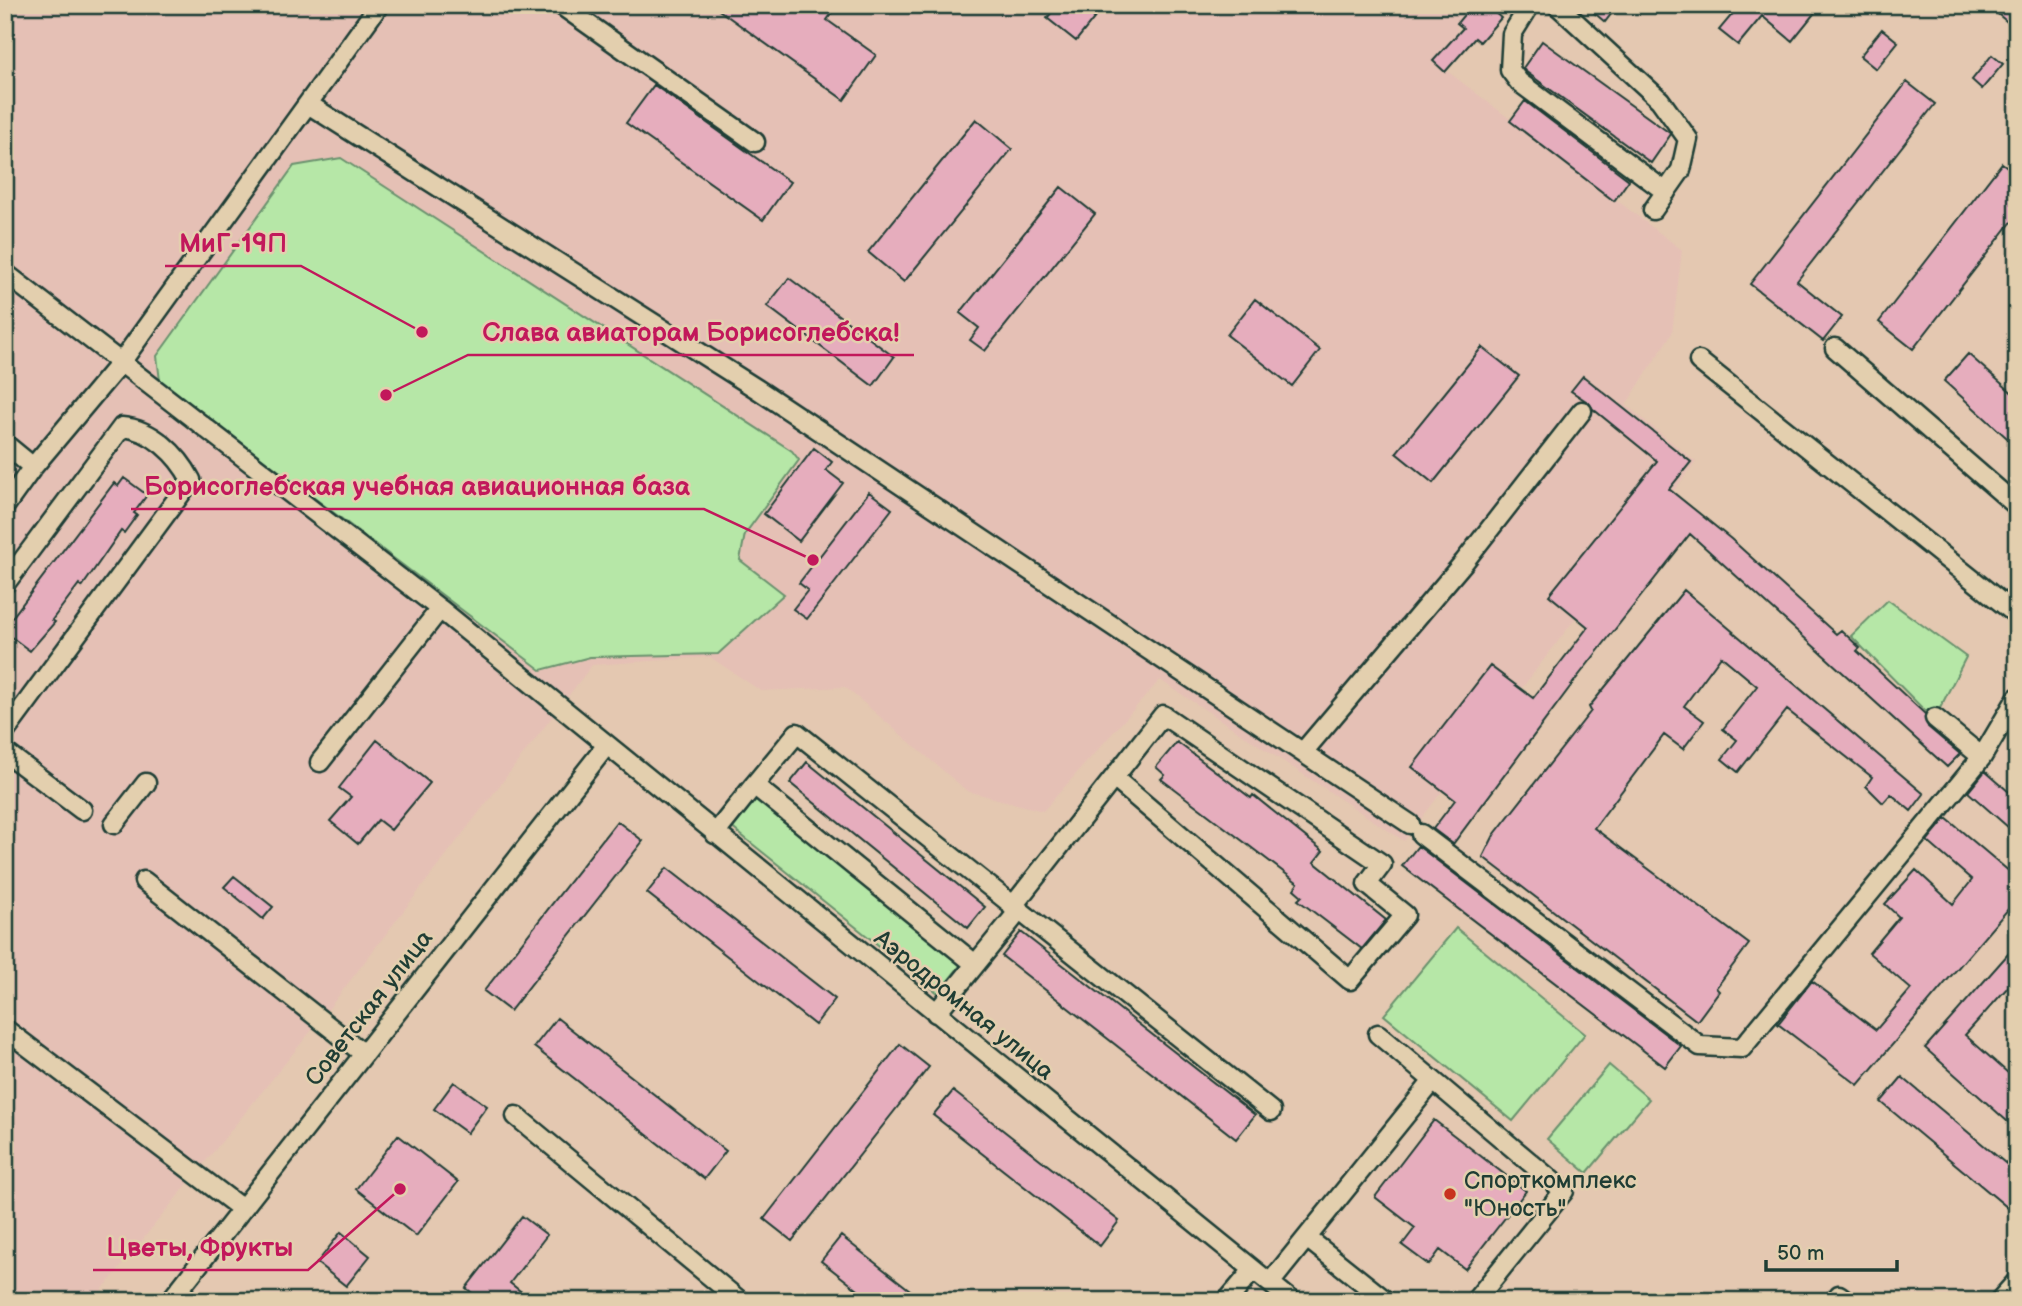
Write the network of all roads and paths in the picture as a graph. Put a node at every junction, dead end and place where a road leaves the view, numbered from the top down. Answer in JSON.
{"nodes":[{"id":1,"x":379,"y":5,"type":"edge"},
{"id":2,"x":561,"y":5,"type":"edge"},
{"id":3,"x":1530,"y":5,"type":"edge"},
{"id":4,"x":1557,"y":5,"type":"edge"},
{"id":5,"x":308,"y":104,"type":"junction"},
{"id":6,"x":755,"y":142,"type":"dead end"},
{"id":7,"x":1666,"y":192,"type":"junction"},
{"id":8,"x":1653,"y":210,"type":"dead end"},
{"id":9,"x":5,"y":273,"type":"edge"},
{"id":10,"x":1835,"y":348,"type":"dead end"},
{"id":11,"x":122,"y":361,"type":"junction"},
{"id":12,"x":1699,"y":361,"type":"dead end"},
{"id":13,"x":1582,"y":411,"type":"dead end"},
{"id":14,"x":5,"y":444,"type":"edge"},
{"id":15,"x":33,"y":467,"type":"junction"},
{"id":16,"x":5,"y":506,"type":"edge"},
{"id":17,"x":2017,"y":506,"type":"edge"},
{"id":18,"x":5,"y":584,"type":"edge"},
{"id":19,"x":440,"y":609,"type":"junction"},
{"id":20,"x":2017,"y":615,"type":"edge"},
{"id":21,"x":2017,"y":698,"type":"edge"},
{"id":22,"x":1935,"y":718,"type":"dead end"},
{"id":23,"x":5,"y":732,"type":"edge"},
{"id":24,"x":606,"y":746,"type":"junction"},
{"id":25,"x":5,"y":752,"type":"edge"},
{"id":26,"x":1303,"y":752,"type":"junction"},
{"id":27,"x":1982,"y":757,"type":"junction"},
{"id":28,"x":320,"y":762,"type":"dead end"},
{"id":29,"x":1114,"y":778,"type":"junction"},
{"id":30,"x":146,"y":783,"type":"dead end"},
{"id":31,"x":754,"y":785,"type":"junction"},
{"id":32,"x":82,"y":810,"type":"dead end"},
{"id":33,"x":114,"y":824,"type":"dead end"},
{"id":34,"x":715,"y":834,"type":"junction"},
{"id":35,"x":144,"y":881,"type":"dead end"},
{"id":36,"x":1015,"y":909,"type":"junction"},
{"id":37,"x":975,"y":964,"type":"junction"},
{"id":38,"x":936,"y":1013,"type":"junction"},
{"id":39,"x":5,"y":1028,"type":"edge"},
{"id":40,"x":1378,"y":1034,"type":"dead end"},
{"id":41,"x":364,"y":1054,"type":"junction"},
{"id":42,"x":1433,"y":1080,"type":"junction"},
{"id":43,"x":1271,"y":1111,"type":"dead end"},
{"id":44,"x":516,"y":1116,"type":"dead end"},
{"id":45,"x":242,"y":1209,"type":"junction"},
{"id":46,"x":1307,"y":1238,"type":"junction"},
{"id":47,"x":1253,"y":1270,"type":"junction"},
{"id":48,"x":2017,"y":1281,"type":"edge"},
{"id":49,"x":1270,"y":1283,"type":"junction"},
{"id":50,"x":170,"y":1301,"type":"edge"},
{"id":51,"x":740,"y":1301,"type":"edge"},
{"id":52,"x":1227,"y":1301,"type":"edge"},
{"id":53,"x":1292,"y":1301,"type":"edge"},
{"id":54,"x":1386,"y":1301,"type":"edge"},
{"id":55,"x":1475,"y":1301,"type":"edge"},
{"id":56,"x":1833,"y":1301,"type":"edge"},
{"id":57,"x":1847,"y":1301,"type":"edge"},
{"id":58,"x":1999,"y":1301,"type":"edge"}],
"edges":[{"from":1,"to":5,"type":"street"},
{"from":2,"to":6,"type":"street"},
{"from":3,"to":7,"type":"street"},
{"from":4,"to":7,"type":"street"},
{"from":5,"to":11,"type":"street"},
{"from":5,"to":26,"type":"street"},
{"from":7,"to":8,"type":"street"},
{"from":9,"to":11,"type":"street","name":"Аэродромная улица"},
{"from":10,"to":17,"type":"street"},
{"from":11,"to":15,"type":"street"},
{"from":11,"to":19,"type":"street","name":"Аэродромная улица"},
{"from":12,"to":20,"type":"street"},
{"from":13,"to":26,"type":"street"},
{"from":14,"to":15,"type":"street"},
{"from":15,"to":16,"type":"street"},
{"from":18,"to":23,"type":"street"},
{"from":19,"to":24,"type":"street","name":"Аэродромная улица"},
{"from":19,"to":28,"type":"street"},
{"from":21,"to":27,"type":"street"},
{"from":22,"to":27,"type":"street"},
{"from":24,"to":34,"type":"street","name":"Аэродромная улица"},
{"from":24,"to":41,"type":"street","name":"Советская улица"},
{"from":25,"to":32,"type":"street"},
{"from":26,"to":27,"type":"street"},
{"from":29,"to":29,"type":"street"},
{"from":29,"to":36,"type":"street"},
{"from":30,"to":33,"type":"street"},
{"from":31,"to":34,"type":"street"},
{"from":31,"to":36,"type":"street"},
{"from":31,"to":37,"type":"street"},
{"from":34,"to":38,"type":"street","name":"Аэродромная улица"},
{"from":35,"to":41,"type":"street"},
{"from":36,"to":37,"type":"street"},
{"from":36,"to":43,"type":"street"},
{"from":37,"to":38,"type":"street"},
{"from":38,"to":47,"type":"street","name":"Аэродромная улица"},
{"from":39,"to":45,"type":"street"},
{"from":40,"to":42,"type":"street"},
{"from":41,"to":45,"type":"street","name":"Советская улица"},
{"from":42,"to":46,"type":"street"},
{"from":42,"to":55,"type":"street"},
{"from":44,"to":51,"type":"street"},
{"from":45,"to":50,"type":"street","name":"Советская улица"},
{"from":46,"to":49,"type":"street"},
{"from":46,"to":54,"type":"street"},
{"from":47,"to":49,"type":"street","name":"Аэродромная улица"},
{"from":47,"to":52,"type":"street"},
{"from":48,"to":58,"type":"street"},
{"from":49,"to":53,"type":"street","name":"Аэродромная улица"},
{"from":56,"to":57,"type":"street"}]}
